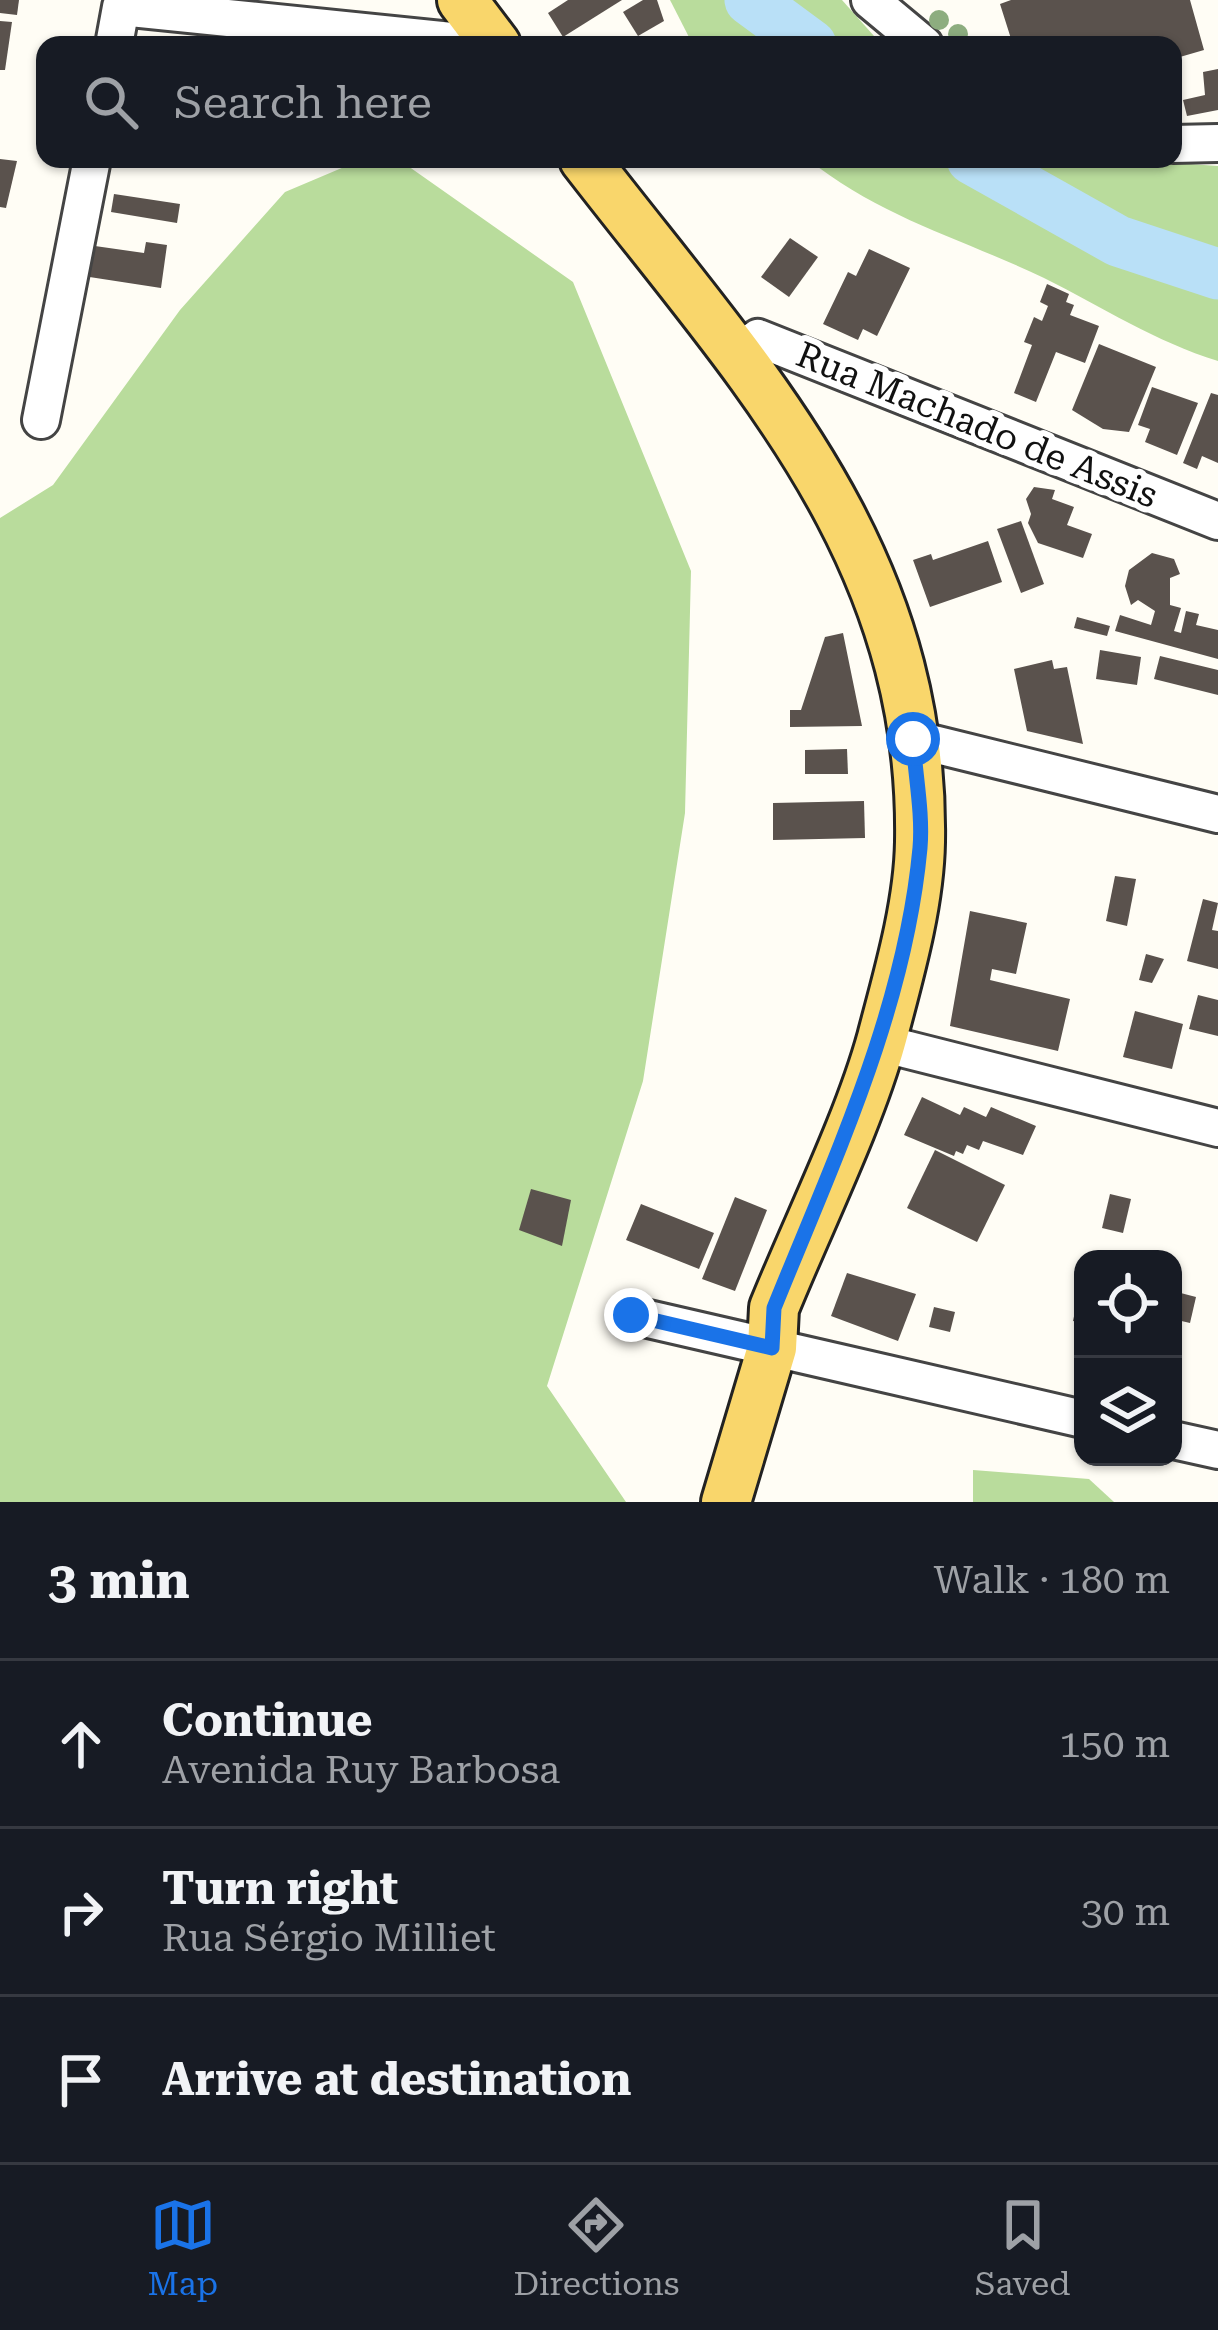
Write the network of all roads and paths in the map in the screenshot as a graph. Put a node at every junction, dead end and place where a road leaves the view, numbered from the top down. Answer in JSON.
{"nodes":[{"id":1,"x":462,"y":0,"type":"edge"},
{"id":2,"x":870,"y":0,"type":"edge"},
{"id":3,"x":116,"y":36,"type":"edge"},
{"id":4,"x":501,"y":36,"type":"edge"},
{"id":5,"x":913,"y":36,"type":"edge"},
{"id":6,"x":1218,"y":143,"type":"edge"},
{"id":7,"x":1182,"y":144,"type":"edge"},
{"id":8,"x":90,"y":168,"type":"edge"},
{"id":9,"x":592,"y":168,"type":"edge"},
{"id":10,"x":620,"y":168,"type":"edge"},
{"id":11,"x":748,"y":345,"type":"junction"},
{"id":12,"x":41,"y":420,"type":"dead end"},
{"id":13,"x":1218,"y":521,"type":"edge"},
{"id":14,"x":925,"y":740,"type":"junction"},
{"id":15,"x":1218,"y":814,"type":"edge"},
{"id":16,"x":892,"y":1046,"type":"junction"},
{"id":17,"x":1218,"y":1127,"type":"edge"},
{"id":18,"x":631,"y":1315,"type":"dead end"},
{"id":19,"x":772,"y":1348,"type":"junction"},
{"id":20,"x":1074,"y":1417,"type":"edge"},
{"id":21,"x":1182,"y":1442,"type":"edge"},
{"id":22,"x":1218,"y":1450,"type":"edge"},
{"id":23,"x":726,"y":1502,"type":"edge"}],
"edges":[{"from":1,"to":4,"type":"main road"},
{"from":2,"to":5,"type":"street"},
{"from":3,"to":4,"type":"street"},
{"from":6,"to":7,"type":"street"},
{"from":8,"to":12,"type":"street"},
{"from":9,"to":11,"type":"main road"},
{"from":10,"to":11,"type":"main road"},
{"from":11,"to":13,"type":"street","name":"Rua Machado de Assis"},
{"from":11,"to":14,"type":"main road"},
{"from":14,"to":15,"type":"street"},
{"from":14,"to":16,"type":"main road"},
{"from":16,"to":17,"type":"street"},
{"from":16,"to":19,"type":"main road"},
{"from":18,"to":19,"type":"street"},
{"from":19,"to":20,"type":"street"},
{"from":19,"to":23,"type":"main road"},
{"from":21,"to":22,"type":"street"}]}
